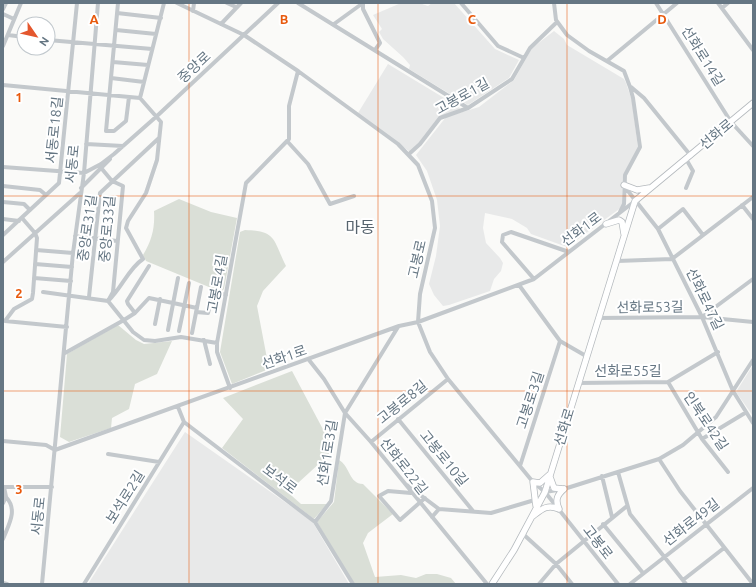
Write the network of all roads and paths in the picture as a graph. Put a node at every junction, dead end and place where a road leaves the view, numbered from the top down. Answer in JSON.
{"nodes":[{"id":1,"x":6,"y":3,"type":"edge"},
{"id":2,"x":21,"y":3,"type":"edge"},
{"id":3,"x":77,"y":3,"type":"edge"},
{"id":4,"x":98,"y":3,"type":"edge"},
{"id":5,"x":118,"y":3,"type":"edge"},
{"id":6,"x":164,"y":3,"type":"edge"},
{"id":7,"x":177,"y":3,"type":"edge"},
{"id":8,"x":194,"y":3,"type":"edge"},
{"id":9,"x":227,"y":3,"type":"edge"},
{"id":10,"x":241,"y":3,"type":"edge"},
{"id":11,"x":278,"y":3,"type":"edge"},
{"id":12,"x":298,"y":3,"type":"edge"},
{"id":13,"x":363,"y":3,"type":"edge"},
{"id":14,"x":461,"y":3,"type":"edge"},
{"id":15,"x":554,"y":3,"type":"edge"},
{"id":16,"x":656,"y":3,"type":"edge"},
{"id":17,"x":677,"y":3,"type":"edge"},
{"id":18,"x":718,"y":3,"type":"edge"},
{"id":19,"x":728,"y":3,"type":"edge"},
{"id":20,"x":236,"y":7,"type":"junction"},
{"id":21,"x":722,"y":8,"type":"junction"},
{"id":22,"x":3,"y":9,"type":"edge"},
{"id":23,"x":193,"y":11,"type":"junction"},
{"id":24,"x":117,"y":13,"type":"junction"},
{"id":25,"x":664,"y":13,"type":"junction"},
{"id":26,"x":3,"y":14,"type":"edge"},
{"id":27,"x":160,"y":18,"type":"junction"},
{"id":28,"x":14,"y":19,"type":"junction"},
{"id":29,"x":557,"y":22,"type":"junction"},
{"id":30,"x":221,"y":24,"type":"junction"},
{"id":31,"x":334,"y":24,"type":"junction"},
{"id":32,"x":116,"y":30,"type":"junction"},
{"id":33,"x":156,"y":34,"type":"junction"},
{"id":34,"x":8,"y":35,"type":"junction"},
{"id":35,"x":244,"y":35,"type":"junction"},
{"id":36,"x":16,"y":36,"type":"edge"},
{"id":37,"x":56,"y":41,"type":"edge"},
{"id":38,"x":74,"y":43,"type":"junction"},
{"id":39,"x":94,"y":44,"type":"junction"},
{"id":40,"x":3,"y":46,"type":"edge"},
{"id":41,"x":114,"y":46,"type":"junction"},
{"id":42,"x":152,"y":49,"type":"junction"},
{"id":43,"x":375,"y":50,"type":"junction"},
{"id":44,"x":753,"y":50,"type":"edge"},
{"id":45,"x":524,"y":58,"type":"junction"},
{"id":46,"x":607,"y":61,"type":"junction"},
{"id":47,"x":113,"y":62,"type":"junction"},
{"id":48,"x":148,"y":65,"type":"junction"},
{"id":49,"x":298,"y":71,"type":"junction"},
{"id":50,"x":111,"y":78,"type":"junction"},
{"id":51,"x":144,"y":82,"type":"junction"},
{"id":52,"x":3,"y":85,"type":"edge"},
{"id":53,"x":630,"y":87,"type":"junction"},
{"id":54,"x":69,"y":91,"type":"junction"},
{"id":55,"x":89,"y":93,"type":"junction"},
{"id":56,"x":110,"y":95,"type":"junction"},
{"id":57,"x":129,"y":97,"type":"junction"},
{"id":58,"x":140,"y":98,"type":"junction"},
{"id":59,"x":753,"y":103,"type":"edge"},
{"id":60,"x":468,"y":108,"type":"junction"},
{"id":61,"x":157,"y":116,"type":"junction"},
{"id":62,"x":731,"y":122,"type":"junction"},
{"id":63,"x":159,"y":138,"type":"junction"},
{"id":64,"x":287,"y":141,"type":"junction"},
{"id":65,"x":86,"y":144,"type":"junction"},
{"id":66,"x":124,"y":146,"type":"junction"},
{"id":67,"x":753,"y":146,"type":"edge"},
{"id":68,"x":114,"y":154,"type":"junction"},
{"id":69,"x":409,"y":154,"type":"junction"},
{"id":70,"x":688,"y":157,"type":"junction"},
{"id":71,"x":3,"y":167,"type":"edge"},
{"id":72,"x":102,"y":169,"type":"junction"},
{"id":73,"x":60,"y":173,"type":"junction"},
{"id":74,"x":84,"y":173,"type":"junction"},
{"id":75,"x":112,"y":181,"type":"junction"},
{"id":76,"x":624,"y":185,"type":"junction"},
{"id":77,"x":3,"y":186,"type":"edge"},
{"id":78,"x":653,"y":186,"type":"junction"},
{"id":79,"x":686,"y":188,"type":"dead end"},
{"id":80,"x":80,"y":191,"type":"junction"},
{"id":81,"x":46,"y":196,"type":"junction"},
{"id":82,"x":354,"y":196,"type":"dead end"},
{"id":83,"x":753,"y":197,"type":"edge"},
{"id":84,"x":635,"y":201,"type":"junction"},
{"id":85,"x":3,"y":202,"type":"edge"},
{"id":86,"x":742,"y":205,"type":"junction"},
{"id":87,"x":30,"y":210,"type":"junction"},
{"id":88,"x":619,"y":214,"type":"junction"},
{"id":89,"x":3,"y":219,"type":"edge"},
{"id":90,"x":20,"y":219,"type":"junction"},
{"id":91,"x":753,"y":219,"type":"edge"},
{"id":92,"x":606,"y":224,"type":"junction"},
{"id":93,"x":658,"y":229,"type":"junction"},
{"id":94,"x":35,"y":232,"type":"junction"},
{"id":95,"x":624,"y":234,"type":"junction"},
{"id":96,"x":3,"y":235,"type":"edge"},
{"id":97,"x":703,"y":235,"type":"junction"},
{"id":98,"x":75,"y":236,"type":"junction"},
{"id":99,"x":95,"y":238,"type":"junction"},
{"id":100,"x":117,"y":241,"type":"junction"},
{"id":101,"x":36,"y":250,"type":"junction"},
{"id":102,"x":569,"y":252,"type":"junction"},
{"id":103,"x":73,"y":253,"type":"junction"},
{"id":104,"x":672,"y":259,"type":"junction"},
{"id":105,"x":618,"y":261,"type":"junction"},
{"id":106,"x":3,"y":262,"type":"edge"},
{"id":107,"x":35,"y":264,"type":"junction"},
{"id":108,"x":149,"y":266,"type":"dead end"},
{"id":109,"x":72,"y":267,"type":"junction"},
{"id":110,"x":34,"y":278,"type":"junction"},
{"id":111,"x":178,"y":278,"type":"dead end"},
{"id":112,"x":534,"y":279,"type":"junction"},
{"id":113,"x":753,"y":279,"type":"edge"},
{"id":114,"x":71,"y":281,"type":"junction"},
{"id":115,"x":189,"y":283,"type":"dead end"},
{"id":116,"x":519,"y":285,"type":"junction"},
{"id":117,"x":201,"y":287,"type":"dead end"},
{"id":118,"x":43,"y":292,"type":"dead end"},
{"id":119,"x":226,"y":295,"type":"junction"},
{"id":120,"x":70,"y":296,"type":"junction"},
{"id":121,"x":89,"y":297,"type":"junction"},
{"id":122,"x":160,"y":299,"type":"junction"},
{"id":123,"x":108,"y":301,"type":"junction"},
{"id":124,"x":173,"y":302,"type":"junction"},
{"id":125,"x":184,"y":304,"type":"junction"},
{"id":126,"x":196,"y":310,"type":"junction"},
{"id":127,"x":135,"y":313,"type":"junction"},
{"id":128,"x":702,"y":317,"type":"junction"},
{"id":129,"x":598,"y":318,"type":"junction"},
{"id":130,"x":124,"y":320,"type":"junction"},
{"id":131,"x":418,"y":322,"type":"junction"},
{"id":132,"x":753,"y":322,"type":"edge"},
{"id":133,"x":155,"y":324,"type":"dead end"},
{"id":134,"x":399,"y":326,"type":"junction"},
{"id":135,"x":67,"y":327,"type":"junction"},
{"id":136,"x":168,"y":330,"type":"dead end"},
{"id":137,"x":179,"y":331,"type":"dead end"},
{"id":138,"x":192,"y":333,"type":"dead end"},
{"id":139,"x":204,"y":340,"type":"junction"},
{"id":140,"x":560,"y":341,"type":"junction"},
{"id":141,"x":217,"y":343,"type":"junction"},
{"id":142,"x":718,"y":352,"type":"junction"},
{"id":143,"x":65,"y":353,"type":"junction"},
{"id":144,"x":586,"y":356,"type":"junction"},
{"id":145,"x":309,"y":360,"type":"junction"},
{"id":146,"x":753,"y":360,"type":"edge"},
{"id":147,"x":210,"y":364,"type":"dead end"},
{"id":148,"x":448,"y":379,"type":"junction"},
{"id":149,"x":668,"y":382,"type":"junction"},
{"id":150,"x":578,"y":383,"type":"junction"},
{"id":151,"x":230,"y":388,"type":"junction"},
{"id":152,"x":733,"y":391,"type":"junction"},
{"id":153,"x":178,"y":407,"type":"junction"},
{"id":154,"x":345,"y":413,"type":"junction"},
{"id":155,"x":746,"y":413,"type":"junction"},
{"id":156,"x":398,"y":419,"type":"junction"},
{"id":157,"x":184,"y":422,"type":"junction"},
{"id":158,"x":753,"y":423,"type":"edge"},
{"id":159,"x":698,"y":433,"type":"junction"},
{"id":160,"x":57,"y":438,"type":"junction"},
{"id":161,"x":702,"y":439,"type":"junction"},
{"id":162,"x":3,"y":441,"type":"edge"},
{"id":163,"x":371,"y":442,"type":"junction"},
{"id":164,"x":67,"y":446,"type":"junction"},
{"id":165,"x":55,"y":450,"type":"junction"},
{"id":166,"x":108,"y":454,"type":"dead end"},
{"id":167,"x":659,"y":459,"type":"junction"},
{"id":168,"x":159,"y":462,"type":"junction"},
{"id":169,"x":520,"y":466,"type":"junction"},
{"id":170,"x":618,"y":472,"type":"junction"},
{"id":171,"x":728,"y":472,"type":"dead end"},
{"id":172,"x":549,"y":475,"type":"junction"},
{"id":173,"x":602,"y":476,"type":"junction"},
{"id":174,"x":403,"y":482,"type":"junction"},
{"id":175,"x":533,"y":482,"type":"junction"},
{"id":176,"x":4,"y":487,"type":"edge"},
{"id":177,"x":52,"y":487,"type":"junction"},
{"id":178,"x":753,"y":488,"type":"edge"},
{"id":179,"x":564,"y":489,"type":"junction"},
{"id":180,"x":545,"y":492,"type":"junction"},
{"id":181,"x":411,"y":493,"type":"junction"},
{"id":182,"x":6,"y":497,"type":"junction"},
{"id":183,"x":425,"y":498,"type":"junction"},
{"id":184,"x":536,"y":501,"type":"junction"},
{"id":185,"x":3,"y":503,"type":"edge"},
{"id":186,"x":419,"y":503,"type":"junction"},
{"id":187,"x":627,"y":506,"type":"junction"},
{"id":188,"x":439,"y":509,"type":"junction"},
{"id":189,"x":559,"y":509,"type":"junction"},
{"id":190,"x":473,"y":511,"type":"junction"},
{"id":191,"x":432,"y":517,"type":"junction"},
{"id":192,"x":531,"y":517,"type":"junction"},
{"id":193,"x":612,"y":517,"type":"junction"},
{"id":194,"x":315,"y":522,"type":"junction"},
{"id":195,"x":603,"y":524,"type":"junction"},
{"id":196,"x":706,"y":524,"type":"junction"},
{"id":197,"x":523,"y":534,"type":"junction"},
{"id":198,"x":3,"y":538,"type":"edge"},
{"id":199,"x":583,"y":541,"type":"junction"},
{"id":200,"x":724,"y":548,"type":"junction"},
{"id":201,"x":664,"y":557,"type":"junction"},
{"id":202,"x":556,"y":564,"type":"junction"},
{"id":203,"x":643,"y":573,"type":"junction"},
{"id":204,"x":685,"y":582,"type":"edge"},
{"id":205,"x":3,"y":583,"type":"edge"},
{"id":206,"x":7,"y":584,"type":"edge"},
{"id":207,"x":42,"y":584,"type":"edge"},
{"id":208,"x":84,"y":584,"type":"edge"},
{"id":209,"x":353,"y":584,"type":"edge"},
{"id":210,"x":487,"y":584,"type":"edge"},
{"id":211,"x":492,"y":584,"type":"edge"},
{"id":212,"x":539,"y":584,"type":"edge"},
{"id":213,"x":572,"y":584,"type":"edge"},
{"id":214,"x":618,"y":584,"type":"edge"},
{"id":215,"x":630,"y":584,"type":"edge"},
{"id":216,"x":753,"y":584,"type":"edge"}],
"edges":[{"from":1,"to":22,"type":"street"},
{"from":2,"to":28,"type":"street"},
{"from":3,"to":38,"type":"street","name":"서동로18길"},
{"from":4,"to":39,"type":"street","name":"서동로"},
{"from":5,"to":24,"type":"street"},
{"from":6,"to":27,"type":"street"},
{"from":7,"to":23,"type":"street","name":"고봉로"},
{"from":8,"to":23,"type":"street"},
{"from":9,"to":20,"type":"street"},
{"from":10,"to":20,"type":"street"},
{"from":11,"to":35,"type":"street","name":"중앙로"},
{"from":12,"to":31,"type":"street"},
{"from":13,"to":31,"type":"street"},
{"from":13,"to":43,"type":"street"},
{"from":14,"to":45,"type":"street"},
{"from":15,"to":29,"type":"street"},
{"from":16,"to":25,"type":"street","name":"선화로14길"},
{"from":17,"to":25,"type":"street"},
{"from":18,"to":21,"type":"street"},
{"from":19,"to":21,"type":"street"},
{"from":20,"to":30,"type":"street"},
{"from":21,"to":44,"type":"street"},
{"from":23,"to":30,"type":"street","name":"고봉로"},
{"from":24,"to":27,"type":"street"},
{"from":24,"to":32,"type":"street"},
{"from":25,"to":46,"type":"street"},
{"from":25,"to":62,"type":"street","name":"선화로14길"},
{"from":26,"to":28,"type":"street"},
{"from":27,"to":33,"type":"street"},
{"from":28,"to":34,"type":"street"},
{"from":29,"to":45,"type":"street","name":"고봉로1길"},
{"from":29,"to":46,"type":"street"},
{"from":30,"to":35,"type":"street","name":"고봉로"},
{"from":31,"to":43,"type":"street"},
{"from":32,"to":33,"type":"street"},
{"from":32,"to":41,"type":"street"},
{"from":33,"to":42,"type":"street"},
{"from":34,"to":36,"type":"street"},
{"from":34,"to":40,"type":"street"},
{"from":35,"to":49,"type":"street","name":"고봉로"},
{"from":35,"to":61,"type":"street","name":"중앙로"},
{"from":37,"to":38,"type":"street"},
{"from":38,"to":39,"type":"street"},
{"from":38,"to":54,"type":"street","name":"서동로18길"},
{"from":39,"to":41,"type":"street"},
{"from":39,"to":55,"type":"street","name":"서동로"},
{"from":41,"to":42,"type":"street"},
{"from":41,"to":47,"type":"street"},
{"from":42,"to":48,"type":"street"},
{"from":43,"to":60,"type":"street"},
{"from":45,"to":60,"type":"street","name":"고봉로1길"},
{"from":46,"to":53,"type":"street"},
{"from":47,"to":48,"type":"street"},
{"from":47,"to":50,"type":"street"},
{"from":48,"to":51,"type":"street"},
{"from":49,"to":64,"type":"street"},
{"from":49,"to":69,"type":"street","name":"고봉로"},
{"from":50,"to":51,"type":"street"},
{"from":50,"to":56,"type":"street"},
{"from":51,"to":58,"type":"street"},
{"from":52,"to":54,"type":"street"},
{"from":53,"to":70,"type":"street"},
{"from":53,"to":76,"type":"street"},
{"from":54,"to":55,"type":"street"},
{"from":54,"to":73,"type":"street","name":"서동로18길"},
{"from":55,"to":56,"type":"street"},
{"from":55,"to":65,"type":"street","name":"서동로"},
{"from":56,"to":57,"type":"street"},
{"from":56,"to":57,"type":"street"},
{"from":57,"to":58,"type":"street"},
{"from":58,"to":61,"type":"street"},
{"from":59,"to":62,"type":"main road","name":"선화로"},
{"from":60,"to":69,"type":"street","name":"고봉로1길"},
{"from":61,"to":63,"type":"street"},
{"from":61,"to":66,"type":"street","name":"중앙로"},
{"from":62,"to":67,"type":"street","name":"선화로14길"},
{"from":62,"to":70,"type":"main road","name":"선화로"},
{"from":63,"to":75,"type":"street","name":"중앙로31길"},
{"from":63,"to":123,"type":"street"},
{"from":64,"to":82,"type":"street"},
{"from":64,"to":119,"type":"street","name":"고봉로4길"},
{"from":65,"to":66,"type":"street"},
{"from":65,"to":74,"type":"street","name":"서동로"},
{"from":66,"to":68,"type":"street","name":"중앙로"},
{"from":68,"to":72,"type":"street"},
{"from":68,"to":74,"type":"street","name":"중앙로"},
{"from":69,"to":131,"type":"street","name":"고봉로"},
{"from":70,"to":78,"type":"main road","name":"선화로"},
{"from":70,"to":79,"type":"street"},
{"from":71,"to":73,"type":"street"},
{"from":72,"to":75,"type":"street","name":"중앙로33길"},
{"from":72,"to":80,"type":"street"},
{"from":73,"to":74,"type":"street"},
{"from":73,"to":81,"type":"street","name":"서동로18길"},
{"from":74,"to":80,"type":"street","name":"서동로"},
{"from":75,"to":99,"type":"street","name":"중앙로31길"},
{"from":75,"to":100,"type":"street","name":"중앙로33길"},
{"from":76,"to":78,"type":"main road"},
{"from":76,"to":84,"type":"street","name":"선화로47길"},
{"from":76,"to":88,"type":"street"},
{"from":77,"to":81,"type":"street"},
{"from":78,"to":84,"type":"main road","name":"선화로"},
{"from":80,"to":94,"type":"street"},
{"from":80,"to":98,"type":"street","name":"서동로"},
{"from":81,"to":87,"type":"street","name":"서동로18길"},
{"from":83,"to":86,"type":"street"},
{"from":84,"to":88,"type":"street","name":"선화1로"},
{"from":84,"to":93,"type":"street","name":"선화로47길"},
{"from":84,"to":95,"type":"main road","name":"선화로"},
{"from":85,"to":87,"type":"street"},
{"from":86,"to":91,"type":"street"},
{"from":86,"to":97,"type":"street"},
{"from":87,"to":90,"type":"street","name":"서동로18길"},
{"from":88,"to":92,"type":"street","name":"선화1로"},
{"from":89,"to":90,"type":"street"},
{"from":90,"to":94,"type":"street"},
{"from":90,"to":96,"type":"street","name":"서동로18길"},
{"from":92,"to":95,"type":"main road"},
{"from":92,"to":102,"type":"street","name":"선화1로"},
{"from":93,"to":97,"type":"street"},
{"from":93,"to":104,"type":"street","name":"선화로47길"},
{"from":94,"to":101,"type":"street"},
{"from":94,"to":106,"type":"street"},
{"from":95,"to":105,"type":"main road","name":"선화로"},
{"from":97,"to":104,"type":"street"},
{"from":98,"to":99,"type":"street"},
{"from":98,"to":103,"type":"street","name":"서동로"},
{"from":99,"to":100,"type":"street"},
{"from":99,"to":121,"type":"street","name":"중앙로31길"},
{"from":100,"to":123,"type":"street","name":"중앙로33길"},
{"from":101,"to":103,"type":"street"},
{"from":101,"to":107,"type":"street"},
{"from":102,"to":112,"type":"street","name":"선화1로"},
{"from":102,"to":112,"type":"street"},
{"from":103,"to":109,"type":"street","name":"서동로"},
{"from":104,"to":105,"type":"street"},
{"from":104,"to":128,"type":"street","name":"선화로47길"},
{"from":105,"to":129,"type":"main road","name":"선화로"},
{"from":107,"to":109,"type":"street"},
{"from":107,"to":110,"type":"street"},
{"from":108,"to":127,"type":"street"},
{"from":109,"to":114,"type":"street","name":"서동로"},
{"from":110,"to":114,"type":"street"},
{"from":110,"to":135,"type":"street"},
{"from":111,"to":124,"type":"street"},
{"from":112,"to":116,"type":"street","name":"선화1로"},
{"from":113,"to":128,"type":"street","name":"선화로53길"},
{"from":114,"to":120,"type":"street","name":"서동로"},
{"from":115,"to":125,"type":"street"},
{"from":116,"to":131,"type":"street","name":"선화1로"},
{"from":116,"to":140,"type":"street"},
{"from":117,"to":126,"type":"street"},
{"from":118,"to":120,"type":"street"},
{"from":119,"to":126,"type":"street"},
{"from":119,"to":141,"type":"street","name":"고봉로4길"},
{"from":120,"to":121,"type":"street"},
{"from":120,"to":135,"type":"street","name":"서동로"},
{"from":121,"to":123,"type":"street"},
{"from":122,"to":124,"type":"street"},
{"from":122,"to":127,"type":"street"},
{"from":122,"to":133,"type":"street"},
{"from":123,"to":130,"type":"street"},
{"from":124,"to":125,"type":"street"},
{"from":124,"to":136,"type":"street"},
{"from":125,"to":126,"type":"street"},
{"from":125,"to":137,"type":"street"},
{"from":126,"to":138,"type":"street"},
{"from":127,"to":130,"type":"street"},
{"from":128,"to":129,"type":"street","name":"선화로53길"},
{"from":128,"to":132,"type":"street","name":"선화로53길"},
{"from":128,"to":142,"type":"street","name":"선화로47길"},
{"from":129,"to":144,"type":"main road","name":"선화로"},
{"from":130,"to":139,"type":"street"},
{"from":130,"to":143,"type":"street"},
{"from":131,"to":134,"type":"street","name":"선화1로"},
{"from":131,"to":148,"type":"street","name":"고봉로"},
{"from":134,"to":145,"type":"street","name":"선화1로"},
{"from":134,"to":154,"type":"street","name":"선화1로3길"},
{"from":135,"to":143,"type":"street","name":"서동로"},
{"from":139,"to":141,"type":"street"},
{"from":139,"to":147,"type":"street"},
{"from":140,"to":144,"type":"street"},
{"from":140,"to":169,"type":"street","name":"고봉로3길"},
{"from":141,"to":151,"type":"street","name":"고봉로4길"},
{"from":142,"to":149,"type":"street","name":"선화로55길"},
{"from":142,"to":152,"type":"street","name":"선화로47길"},
{"from":143,"to":160,"type":"street","name":"서동로"},
{"from":144,"to":150,"type":"main road","name":"선화로"},
{"from":145,"to":151,"type":"street","name":"선화1로"},
{"from":145,"to":154,"type":"street","name":"선화로22길"},
{"from":146,"to":152,"type":"street"},
{"from":148,"to":156,"type":"street","name":"고봉로8길"},
{"from":148,"to":169,"type":"street","name":"고봉로"},
{"from":149,"to":150,"type":"street","name":"선화로55길"},
{"from":149,"to":159,"type":"street","name":"인북로42길"},
{"from":150,"to":172,"type":"main road","name":"선화로"},
{"from":151,"to":153,"type":"street","name":"선화1로"},
{"from":152,"to":155,"type":"street","name":"선화로47길"},
{"from":152,"to":159,"type":"street"},
{"from":153,"to":157,"type":"street"},
{"from":153,"to":164,"type":"street","name":"선화1로"},
{"from":154,"to":163,"type":"street","name":"선화로22길"},
{"from":154,"to":194,"type":"street","name":"선화1로3길"},
{"from":155,"to":158,"type":"street","name":"선화로47길"},
{"from":155,"to":161,"type":"street"},
{"from":156,"to":163,"type":"street","name":"고봉로8길"},
{"from":156,"to":190,"type":"street","name":"고봉로10길"},
{"from":157,"to":168,"type":"street","name":"보석로2길"},
{"from":157,"to":194,"type":"street","name":"보석로"},
{"from":159,"to":161,"type":"street","name":"인북로42길"},
{"from":159,"to":167,"type":"street"},
{"from":160,"to":164,"type":"street"},
{"from":160,"to":165,"type":"street","name":"서동로"},
{"from":161,"to":171,"type":"street","name":"인북로42길"},
{"from":162,"to":165,"type":"street"},
{"from":163,"to":174,"type":"street","name":"선화로22길"},
{"from":164,"to":165,"type":"street","name":"선화1로"},
{"from":165,"to":177,"type":"street","name":"서동로"},
{"from":166,"to":168,"type":"street"},
{"from":167,"to":170,"type":"street"},
{"from":167,"to":196,"type":"street"},
{"from":168,"to":208,"type":"street","name":"보석로2길"},
{"from":169,"to":175,"type":"street","name":"고봉로"},
{"from":170,"to":173,"type":"street"},
{"from":170,"to":187,"type":"street"},
{"from":172,"to":175,"type":"main road"},
{"from":172,"to":179,"type":"main road"},
{"from":172,"to":180,"type":"main road","name":"선화로"},
{"from":173,"to":179,"type":"street"},
{"from":173,"to":193,"type":"street"},
{"from":174,"to":181,"type":"street","name":"선화로22길"},
{"from":174,"to":183,"type":"street"},
{"from":175,"to":180,"type":"street","name":"고봉로"},
{"from":175,"to":184,"type":"main road"},
{"from":176,"to":177,"type":"street"},
{"from":176,"to":182,"type":"street"},
{"from":177,"to":207,"type":"street","name":"서동로"},
{"from":178,"to":196,"type":"street","name":"선화로49길"},
{"from":179,"to":180,"type":"street"},
{"from":179,"to":189,"type":"main road"},
{"from":180,"to":184,"type":"street"},
{"from":180,"to":189,"type":"street","name":"고봉로"},
{"from":180,"to":192,"type":"main road","name":"선화로"},
{"from":181,"to":186,"type":"street","name":"선화로22길"},
{"from":181,"to":186,"type":"street"},
{"from":182,"to":185,"type":"street"},
{"from":182,"to":198,"type":"street"},
{"from":183,"to":186,"type":"street"},
{"from":183,"to":188,"type":"street"},
{"from":184,"to":190,"type":"street"},
{"from":184,"to":192,"type":"main road"},
{"from":186,"to":191,"type":"street","name":"선화로22길"},
{"from":187,"to":193,"type":"street"},
{"from":187,"to":201,"type":"street"},
{"from":188,"to":190,"type":"street"},
{"from":188,"to":191,"type":"street"},
{"from":189,"to":192,"type":"main road"},
{"from":189,"to":199,"type":"street","name":"고봉로"},
{"from":191,"to":210,"type":"street","name":"선화로22길"},
{"from":192,"to":197,"type":"main road","name":"선화로"},
{"from":193,"to":195,"type":"street"},
{"from":194,"to":209,"type":"street","name":"보석로"},
{"from":195,"to":199,"type":"street"},
{"from":195,"to":203,"type":"street"},
{"from":196,"to":200,"type":"street"},
{"from":196,"to":201,"type":"street","name":"선화로49길"},
{"from":197,"to":202,"type":"street"},
{"from":197,"to":211,"type":"main road","name":"선화로"},
{"from":199,"to":202,"type":"street"},
{"from":199,"to":214,"type":"street","name":"고봉로"},
{"from":200,"to":204,"type":"street"},
{"from":200,"to":216,"type":"street"},
{"from":201,"to":203,"type":"street","name":"선화로49길"},
{"from":201,"to":204,"type":"street"},
{"from":202,"to":212,"type":"street"},
{"from":202,"to":213,"type":"street"},
{"from":203,"to":215,"type":"street","name":"선화로49길"},
{"from":205,"to":206,"type":"street"}]}
